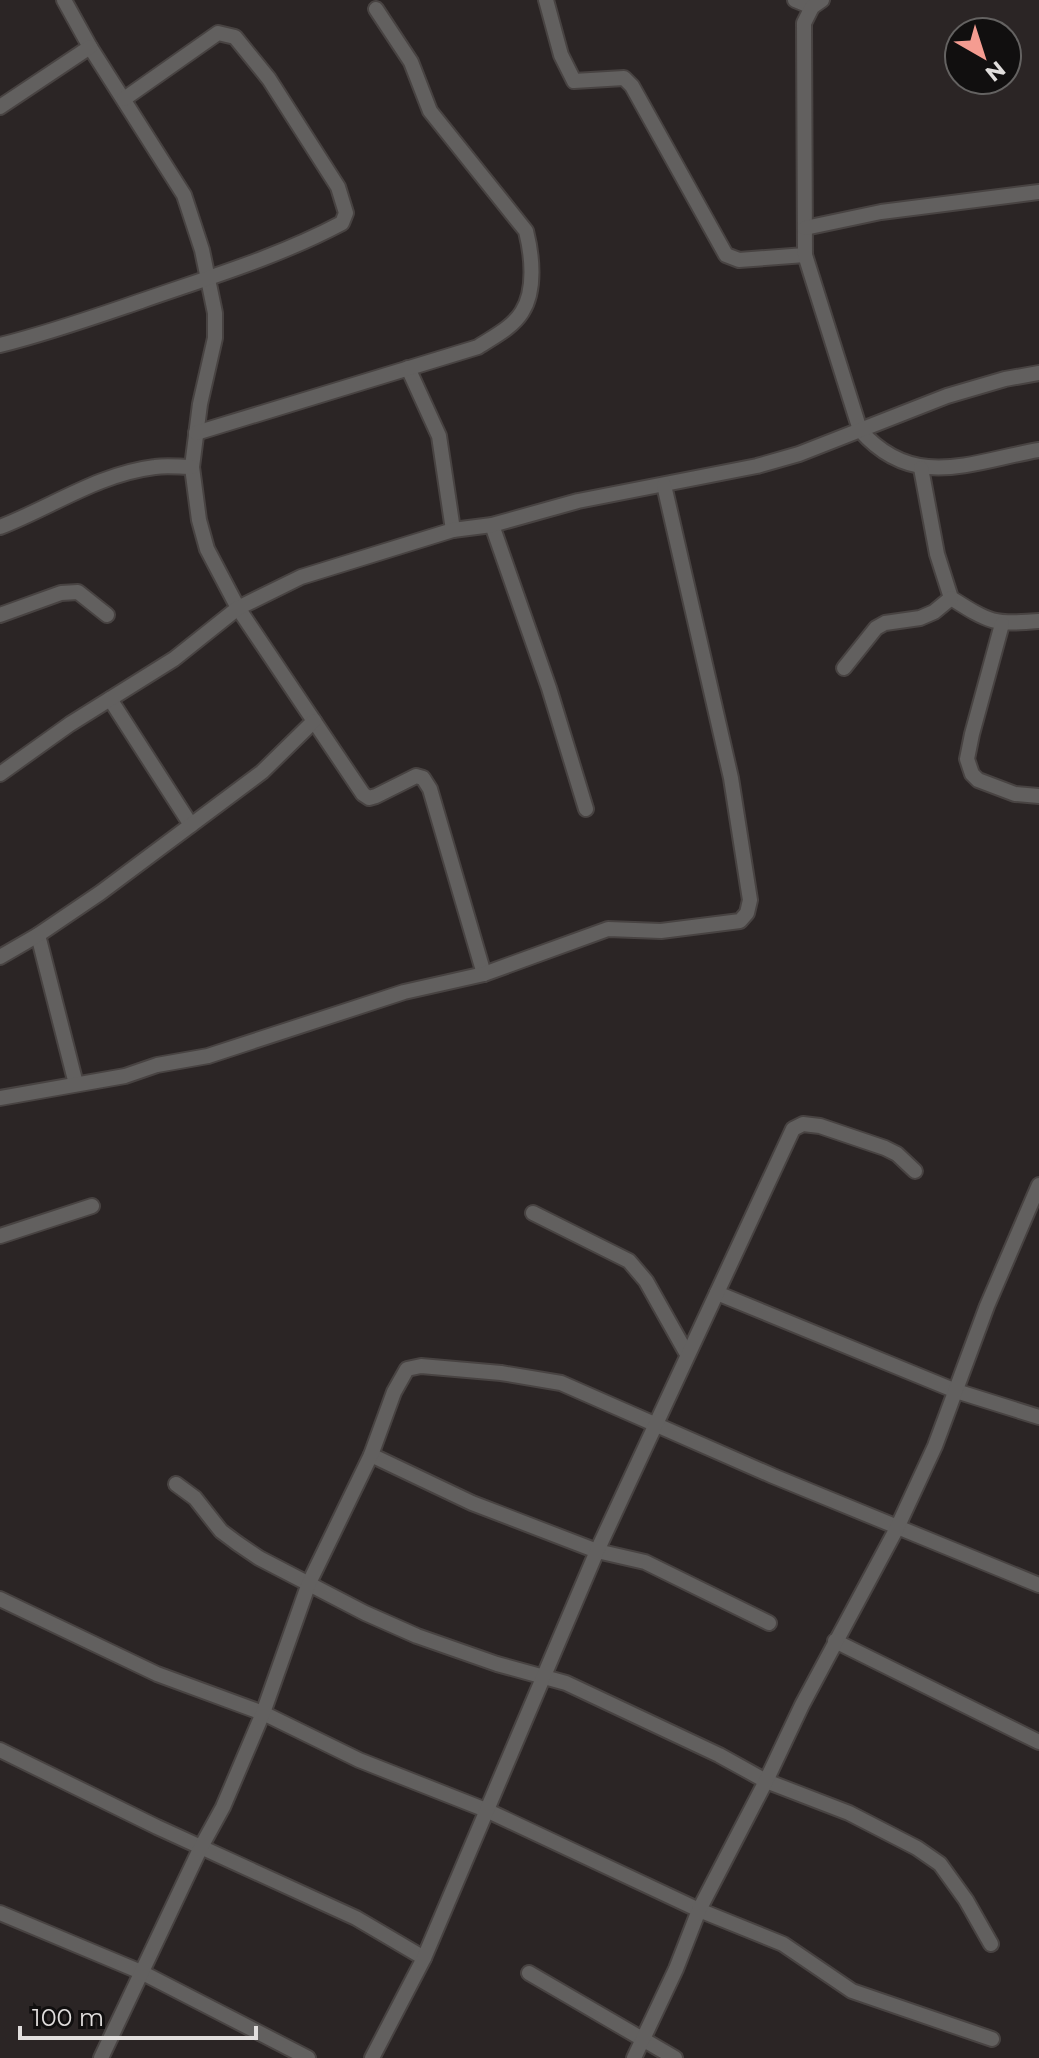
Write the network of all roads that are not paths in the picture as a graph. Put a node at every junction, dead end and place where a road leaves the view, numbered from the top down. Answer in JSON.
{"nodes":[{"id":1,"x":64,"y":0,"type":"edge"},
{"id":2,"x":546,"y":0,"type":"edge"},
{"id":3,"x":806,"y":2,"type":"edge"},
{"id":4,"x":376,"y":9,"type":"dead end"},
{"id":5,"x":90,"y":47,"type":"junction"},
{"id":6,"x":124,"y":99,"type":"junction"},
{"id":7,"x":0,"y":107,"type":"edge"},
{"id":8,"x":1039,"y":192,"type":"edge"},
{"id":9,"x":805,"y":228,"type":"junction"},
{"id":10,"x":805,"y":255,"type":"junction"},
{"id":11,"x":209,"y":279,"type":"junction"},
{"id":12,"x":0,"y":345,"type":"edge"},
{"id":13,"x":408,"y":368,"type":"junction"},
{"id":14,"x":1039,"y":373,"type":"edge"},
{"id":15,"x":860,"y":430,"type":"junction"},
{"id":16,"x":196,"y":433,"type":"junction"},
{"id":17,"x":1039,"y":450,"type":"edge"},
{"id":18,"x":192,"y":467,"type":"junction"},
{"id":19,"x":921,"y":468,"type":"junction"},
{"id":20,"x":664,"y":485,"type":"junction"},
{"id":21,"x":492,"y":525,"type":"junction"},
{"id":22,"x":0,"y":527,"type":"edge"},
{"id":23,"x":453,"y":530,"type":"junction"},
{"id":24,"x":951,"y":598,"type":"junction"},
{"id":25,"x":238,"y":608,"type":"junction"},
{"id":26,"x":0,"y":615,"type":"edge"},
{"id":27,"x":107,"y":615,"type":"dead end"},
{"id":28,"x":1039,"y":621,"type":"edge"},
{"id":29,"x":1002,"y":624,"type":"junction"},
{"id":30,"x":844,"y":668,"type":"dead end"},
{"id":31,"x":110,"y":699,"type":"junction"},
{"id":32,"x":314,"y":721,"type":"junction"},
{"id":33,"x":0,"y":774,"type":"edge"},
{"id":34,"x":1039,"y":796,"type":"edge"},
{"id":35,"x":586,"y":809,"type":"dead end"},
{"id":36,"x":191,"y":825,"type":"junction"},
{"id":37,"x":38,"y":935,"type":"junction"},
{"id":38,"x":0,"y":957,"type":"edge"},
{"id":39,"x":484,"y":974,"type":"junction"},
{"id":40,"x":76,"y":1084,"type":"junction"},
{"id":41,"x":0,"y":1098,"type":"edge"},
{"id":42,"x":915,"y":1171,"type":"dead end"},
{"id":43,"x":1039,"y":1185,"type":"edge"},
{"id":44,"x":92,"y":1206,"type":"dead end"},
{"id":45,"x":533,"y":1213,"type":"dead end"},
{"id":46,"x":0,"y":1236,"type":"edge"},
{"id":47,"x":717,"y":1293,"type":"junction"},
{"id":48,"x":687,"y":1354,"type":"junction"},
{"id":49,"x":956,"y":1391,"type":"junction"},
{"id":50,"x":1039,"y":1417,"type":"edge"},
{"id":51,"x":658,"y":1425,"type":"junction"},
{"id":52,"x":371,"y":1455,"type":"junction"},
{"id":53,"x":176,"y":1484,"type":"dead end"},
{"id":54,"x":897,"y":1528,"type":"junction"},
{"id":55,"x":597,"y":1551,"type":"junction"},
{"id":56,"x":309,"y":1583,"type":"junction"},
{"id":57,"x":1039,"y":1585,"type":"edge"},
{"id":58,"x":0,"y":1599,"type":"edge"},
{"id":59,"x":769,"y":1623,"type":"dead end"},
{"id":60,"x":835,"y":1641,"type":"junction"},
{"id":61,"x":544,"y":1676,"type":"junction"},
{"id":62,"x":263,"y":1713,"type":"junction"},
{"id":63,"x":1039,"y":1742,"type":"edge"},
{"id":64,"x":0,"y":1750,"type":"edge"},
{"id":65,"x":766,"y":1781,"type":"junction"},
{"id":66,"x":486,"y":1810,"type":"junction"},
{"id":67,"x":201,"y":1847,"type":"junction"},
{"id":68,"x":699,"y":1910,"type":"junction"},
{"id":69,"x":0,"y":1913,"type":"edge"},
{"id":70,"x":991,"y":1944,"type":"dead end"},
{"id":71,"x":424,"y":1958,"type":"junction"},
{"id":72,"x":141,"y":1972,"type":"junction"},
{"id":73,"x":529,"y":1973,"type":"dead end"},
{"id":74,"x":992,"y":2039,"type":"dead end"},
{"id":75,"x":641,"y":2040,"type":"junction"},
{"id":76,"x":101,"y":2058,"type":"edge"},
{"id":77,"x":308,"y":2058,"type":"edge"},
{"id":78,"x":372,"y":2058,"type":"edge"},
{"id":79,"x":634,"y":2058,"type":"edge"},
{"id":80,"x":675,"y":2058,"type":"edge"}],
"edges":[{"from":1,"to":5,"type":"street"},
{"from":2,"to":10,"type":"street"},
{"from":3,"to":9,"type":"street"},
{"from":4,"to":13,"type":"street"},
{"from":5,"to":6,"type":"street"},
{"from":5,"to":7,"type":"street"},
{"from":6,"to":11,"type":"street"},
{"from":6,"to":11,"type":"street"},
{"from":8,"to":9,"type":"street"},
{"from":9,"to":10,"type":"street"},
{"from":10,"to":15,"type":"street"},
{"from":11,"to":12,"type":"street"},
{"from":11,"to":16,"type":"street"},
{"from":13,"to":16,"type":"street"},
{"from":13,"to":23,"type":"street"},
{"from":14,"to":15,"type":"street"},
{"from":15,"to":19,"type":"street"},
{"from":15,"to":20,"type":"street"},
{"from":16,"to":18,"type":"street"},
{"from":17,"to":19,"type":"street"},
{"from":18,"to":22,"type":"street"},
{"from":18,"to":25,"type":"street"},
{"from":19,"to":24,"type":"street"},
{"from":20,"to":21,"type":"street"},
{"from":20,"to":39,"type":"street"},
{"from":21,"to":23,"type":"street"},
{"from":21,"to":35,"type":"street"},
{"from":23,"to":25,"type":"street"},
{"from":24,"to":29,"type":"street"},
{"from":24,"to":30,"type":"street"},
{"from":25,"to":31,"type":"street"},
{"from":25,"to":32,"type":"street"},
{"from":26,"to":27,"type":"street"},
{"from":28,"to":29,"type":"street"},
{"from":29,"to":34,"type":"street"},
{"from":31,"to":33,"type":"street"},
{"from":31,"to":36,"type":"street"},
{"from":32,"to":36,"type":"street"},
{"from":32,"to":39,"type":"street"},
{"from":36,"to":37,"type":"street"},
{"from":37,"to":38,"type":"street"},
{"from":37,"to":40,"type":"street"},
{"from":39,"to":40,"type":"street"},
{"from":40,"to":41,"type":"street"},
{"from":42,"to":47,"type":"street"},
{"from":43,"to":49,"type":"street"},
{"from":44,"to":46,"type":"street"},
{"from":45,"to":48,"type":"street"},
{"from":47,"to":48,"type":"street"},
{"from":47,"to":49,"type":"street"},
{"from":48,"to":51,"type":"street"},
{"from":49,"to":50,"type":"street"},
{"from":49,"to":54,"type":"street"},
{"from":51,"to":52,"type":"street"},
{"from":51,"to":54,"type":"street"},
{"from":51,"to":55,"type":"street"},
{"from":52,"to":55,"type":"street"},
{"from":52,"to":56,"type":"street"},
{"from":53,"to":56,"type":"street"},
{"from":54,"to":57,"type":"street"},
{"from":54,"to":60,"type":"street"},
{"from":55,"to":59,"type":"street"},
{"from":55,"to":61,"type":"street"},
{"from":56,"to":61,"type":"street"},
{"from":56,"to":62,"type":"street"},
{"from":58,"to":62,"type":"street"},
{"from":60,"to":63,"type":"street"},
{"from":60,"to":65,"type":"street"},
{"from":61,"to":65,"type":"street"},
{"from":61,"to":66,"type":"street"},
{"from":62,"to":66,"type":"street"},
{"from":62,"to":67,"type":"street"},
{"from":64,"to":67,"type":"street"},
{"from":65,"to":68,"type":"street"},
{"from":65,"to":70,"type":"street"},
{"from":66,"to":68,"type":"street"},
{"from":66,"to":71,"type":"street"},
{"from":67,"to":71,"type":"street"},
{"from":67,"to":72,"type":"street"},
{"from":68,"to":74,"type":"street"},
{"from":68,"to":75,"type":"street"},
{"from":69,"to":72,"type":"street"},
{"from":71,"to":78,"type":"street"},
{"from":72,"to":76,"type":"street"},
{"from":72,"to":77,"type":"street"},
{"from":73,"to":75,"type":"street"},
{"from":75,"to":79,"type":"street"},
{"from":75,"to":80,"type":"street"}]}
